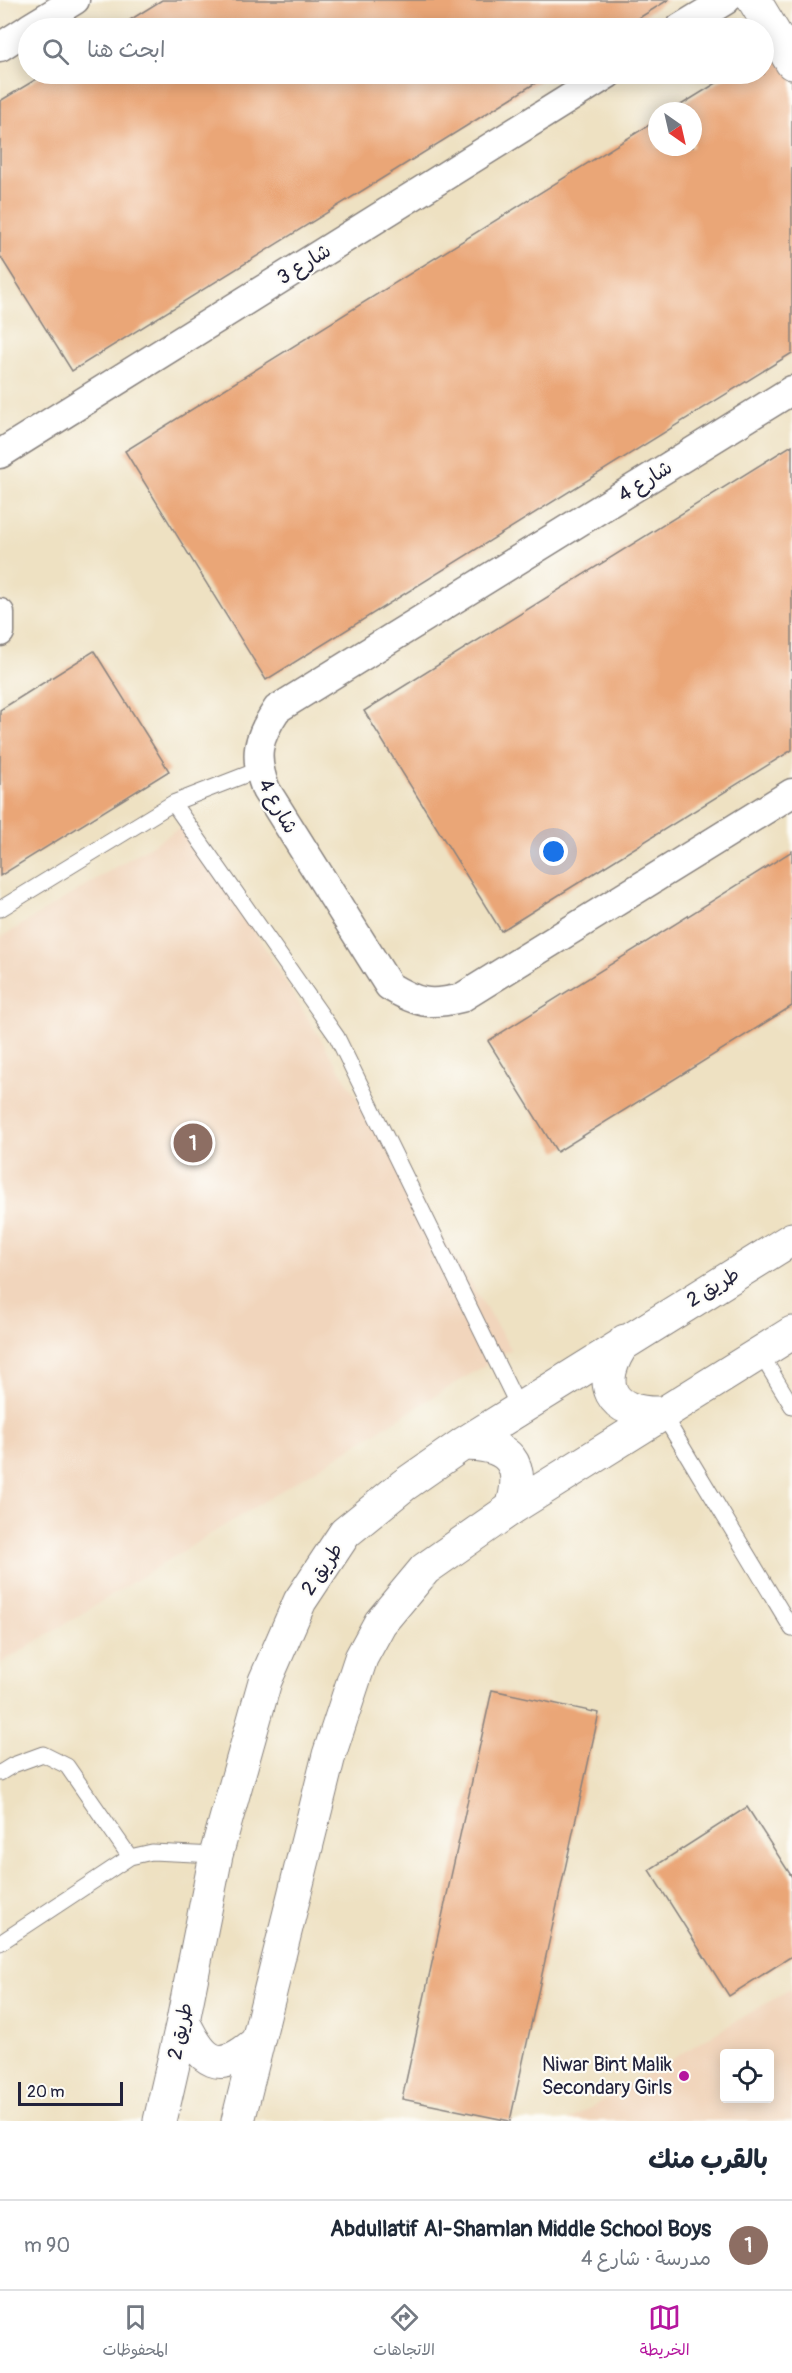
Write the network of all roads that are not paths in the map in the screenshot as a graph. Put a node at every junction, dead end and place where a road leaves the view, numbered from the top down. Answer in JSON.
{"nodes":[{"id":1,"x":75,"y":0,"type":"edge"},
{"id":2,"x":726,"y":0,"type":"edge"},
{"id":3,"x":754,"y":0,"type":"edge"},
{"id":4,"x":46,"y":18,"type":"edge"},
{"id":5,"x":696,"y":18,"type":"edge"},
{"id":6,"x":765,"y":18,"type":"edge"},
{"id":7,"x":774,"y":33,"type":"edge"},
{"id":8,"x":18,"y":36,"type":"edge"},
{"id":9,"x":0,"y":47,"type":"edge"},
{"id":10,"x":792,"y":63,"type":"edge"},
{"id":11,"x":592,"y":84,"type":"edge"},
{"id":12,"x":792,"y":390,"type":"edge"},
{"id":13,"x":0,"y":454,"type":"edge"},
{"id":14,"x":0,"y":613,"type":"edge"},
{"id":15,"x":0,"y":632,"type":"edge"},
{"id":16,"x":258,"y":770,"type":"junction"},
{"id":17,"x":792,"y":793,"type":"edge"},
{"id":18,"x":173,"y":803,"type":"junction"},
{"id":19,"x":0,"y":909,"type":"edge"},
{"id":20,"x":792,"y":1239,"type":"edge"},
{"id":21,"x":792,"y":1333,"type":"edge"},
{"id":22,"x":625,"y":1341,"type":"junction"},
{"id":23,"x":760,"y":1353,"type":"junction"},
{"id":24,"x":792,"y":1406,"type":"edge"},
{"id":25,"x":519,"y":1408,"type":"junction"},
{"id":26,"x":662,"y":1413,"type":"junction"},
{"id":27,"x":463,"y":1443,"type":"junction"},
{"id":28,"x":512,"y":1508,"type":"junction"},
{"id":29,"x":792,"y":1629,"type":"edge"},
{"id":30,"x":0,"y":1773,"type":"edge"},
{"id":31,"x":216,"y":1855,"type":"junction"},
{"id":32,"x":130,"y":1857,"type":"junction"},
{"id":33,"x":0,"y":1943,"type":"edge"},
{"id":34,"x":183,"y":2021,"type":"junction"},
{"id":35,"x":257,"y":2042,"type":"junction"},
{"id":36,"x":160,"y":2121,"type":"edge"},
{"id":37,"x":238,"y":2121,"type":"edge"}],
"edges":[{"from":1,"to":4,"type":"street"},
{"from":2,"to":5,"type":"street"},
{"from":3,"to":6,"type":"street"},
{"from":7,"to":10,"type":"street"},
{"from":8,"to":9,"type":"street"},
{"from":11,"to":13,"type":"street","name":"شارع 3"},
{"from":12,"to":16,"type":"street","name":"شارع 4"},
{"from":14,"to":15,"type":"street"},
{"from":16,"to":17,"type":"street","name":"شارع 4"},
{"from":16,"to":18,"type":"lane"},
{"from":18,"to":19,"type":"lane"},
{"from":18,"to":25,"type":"lane"},
{"from":20,"to":22,"type":"street","name":"طريق 2"},
{"from":21,"to":23,"type":"street"},
{"from":22,"to":25,"type":"street","name":"طريق 2"},
{"from":22,"to":26,"type":"street"},
{"from":23,"to":24,"type":"lane"},
{"from":23,"to":26,"type":"street"},
{"from":25,"to":27,"type":"street","name":"طريق 2"},
{"from":26,"to":28,"type":"street"},
{"from":26,"to":29,"type":"lane"},
{"from":27,"to":28,"type":"street"},
{"from":27,"to":31,"type":"street","name":"طريق 2"},
{"from":28,"to":35,"type":"street"},
{"from":30,"to":32,"type":"lane"},
{"from":31,"to":32,"type":"lane"},
{"from":31,"to":34,"type":"street","name":"طريق 2"},
{"from":32,"to":33,"type":"lane"},
{"from":34,"to":35,"type":"street"},
{"from":34,"to":36,"type":"street","name":"طريق 2"},
{"from":35,"to":37,"type":"street"}]}
